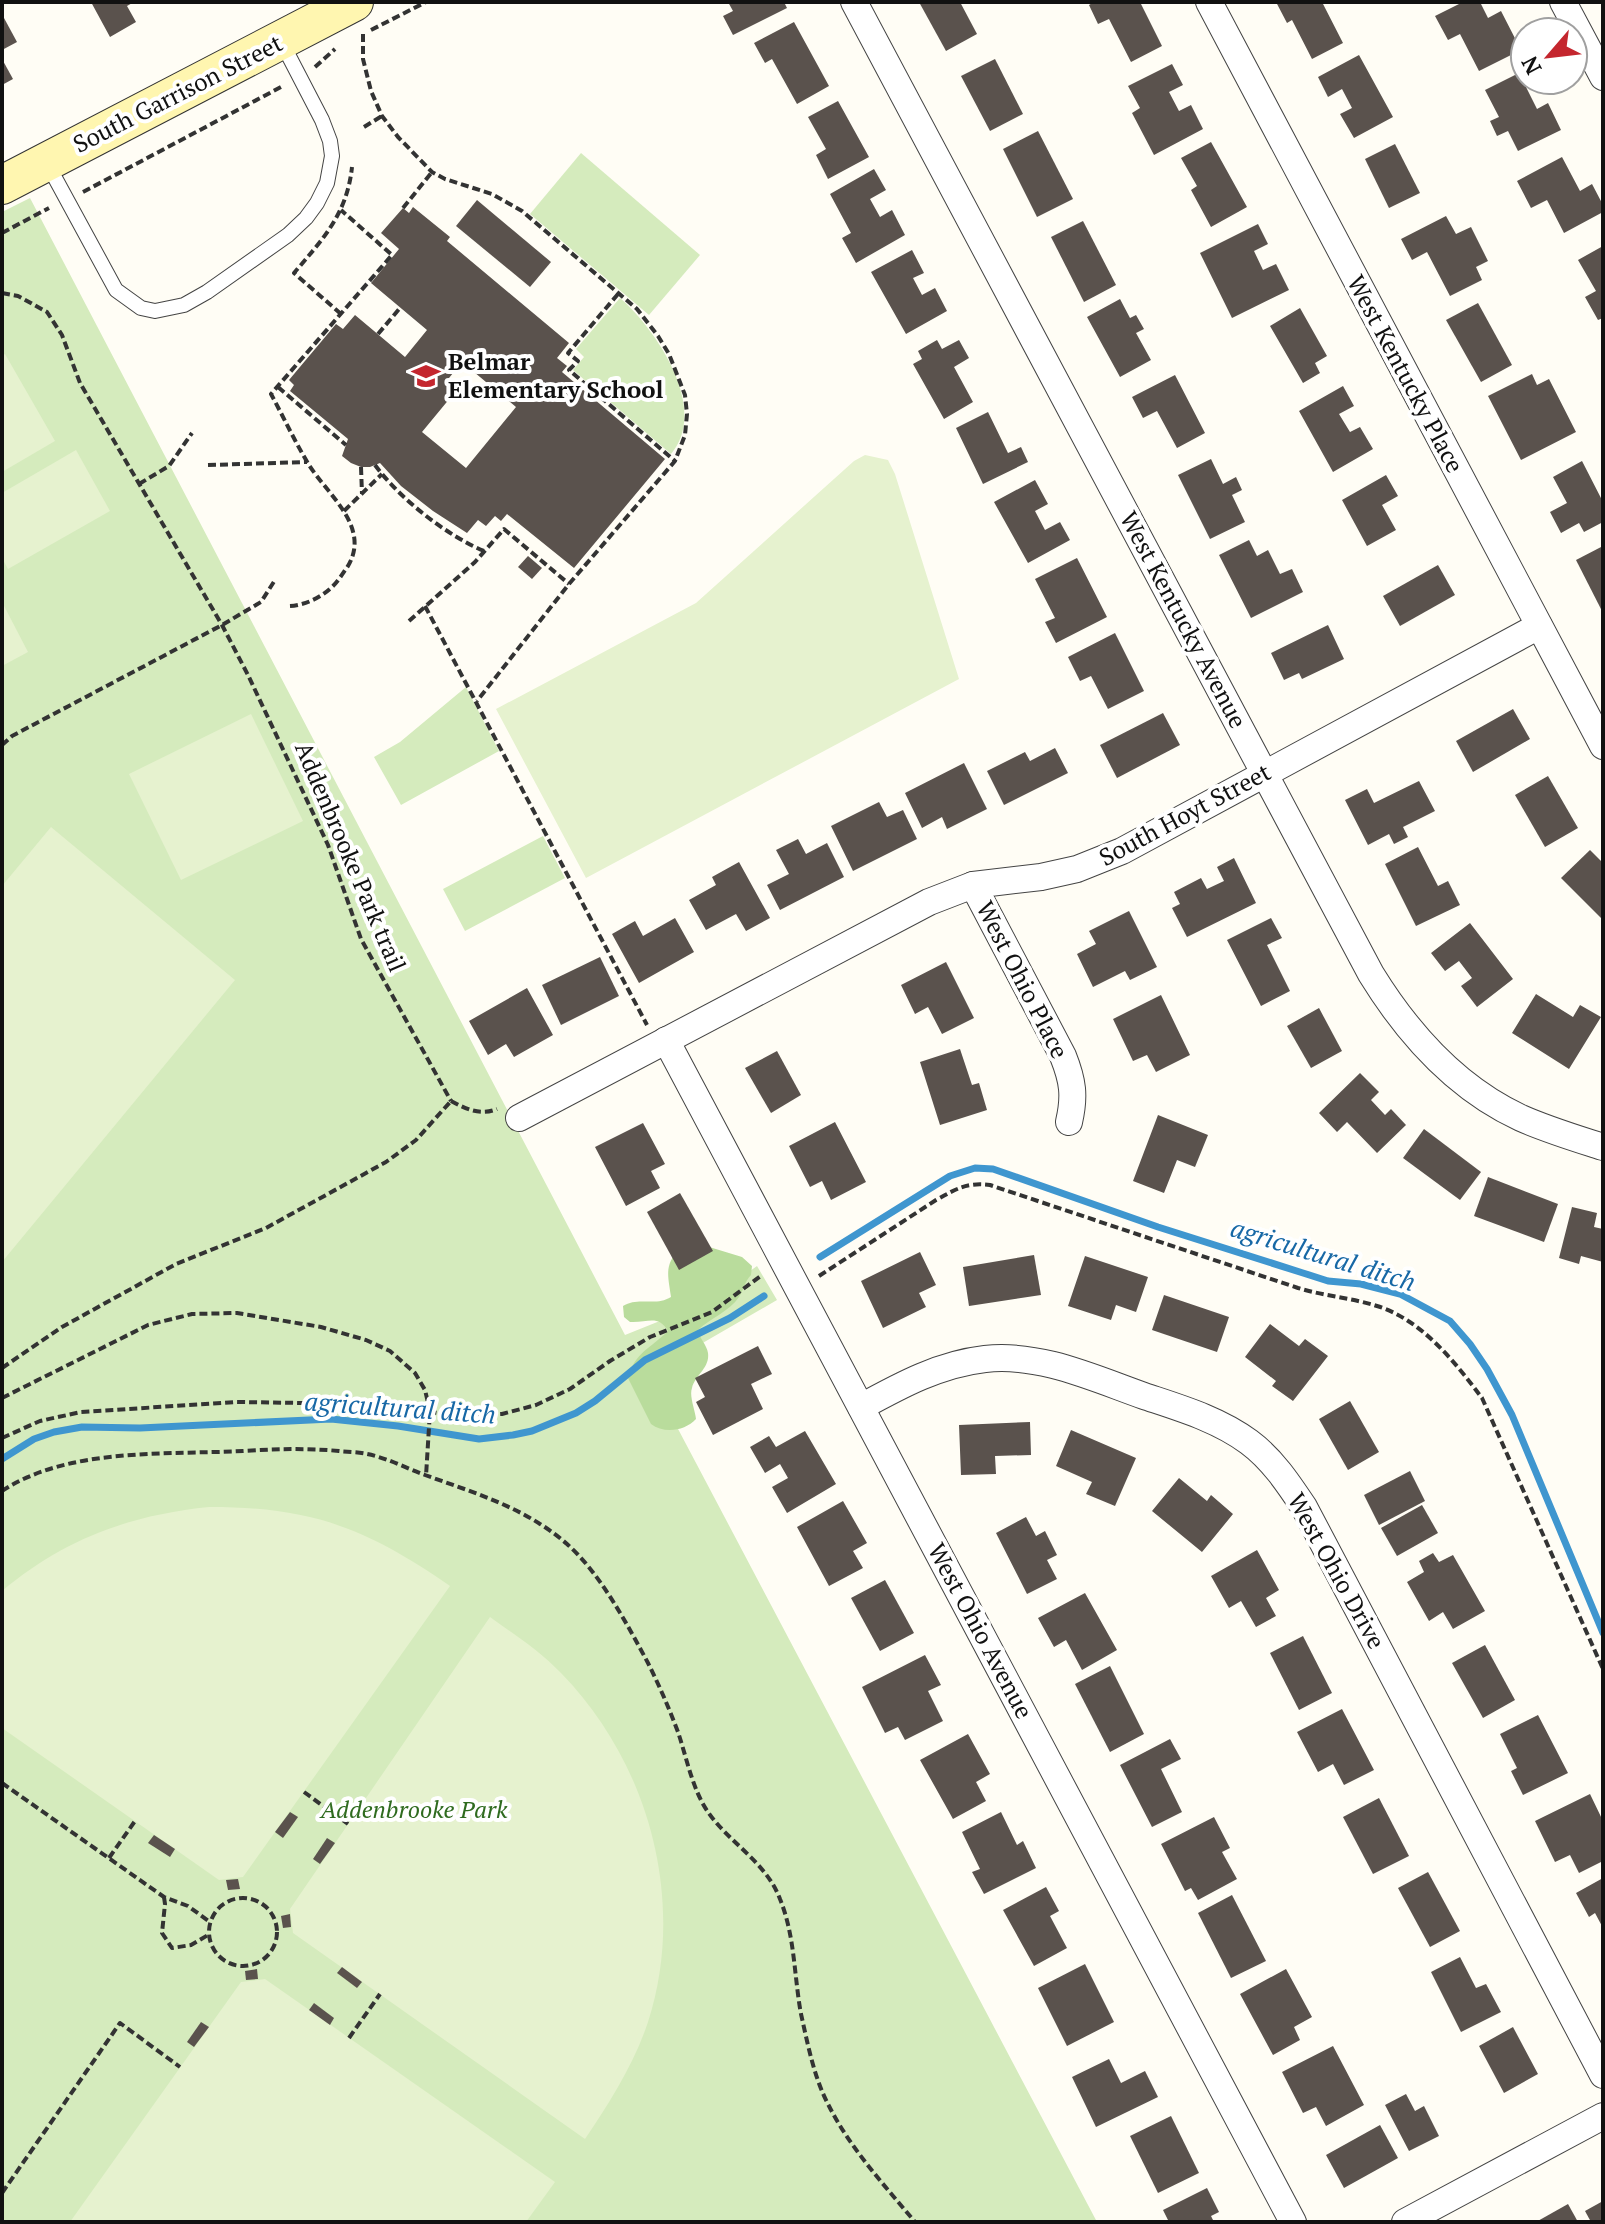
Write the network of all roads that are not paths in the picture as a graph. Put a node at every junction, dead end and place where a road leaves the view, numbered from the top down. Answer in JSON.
{"nodes":[{"id":1,"x":854,"y":2,"type":"edge"},
{"id":2,"x":1209,"y":2,"type":"edge"},
{"id":3,"x":1563,"y":2,"type":"edge"},
{"id":4,"x":359,"y":18,"type":"edge"},
{"id":5,"x":280,"y":41,"type":"junction"},
{"id":6,"x":1603,"y":77,"type":"edge"},
{"id":7,"x":47,"y":162,"type":"junction"},
{"id":8,"x":2,"y":185,"type":"edge"},
{"id":9,"x":1539,"y":626,"type":"junction"},
{"id":10,"x":1603,"y":746,"type":"edge"},
{"id":11,"x":1264,"y":773,"type":"junction"},
{"id":12,"x":973,"y":885,"type":"junction"},
{"id":13,"x":662,"y":1042,"type":"junction"},
{"id":14,"x":509,"y":1113,"type":"road end"},
{"id":15,"x":1069,"y":1122,"type":"dead end"},
{"id":16,"x":1603,"y":1147,"type":"edge"},
{"id":17,"x":861,"y":1407,"type":"junction"},
{"id":18,"x":1603,"y":2075,"type":"edge"},
{"id":19,"x":1603,"y":2116,"type":"edge"},
{"id":20,"x":1293,"y":2222,"type":"edge"},
{"id":21,"x":1405,"y":2222,"type":"edge"}],
"edges":[{"from":1,"to":11,"type":"street","name":"West Kentucky Avenue"},
{"from":2,"to":9,"type":"street","name":"West Kentucky Place"},
{"from":3,"to":6,"type":"street"},
{"from":4,"to":5,"type":"main road","name":"South Garrison Street"},
{"from":5,"to":7,"type":"main road","name":"South Garrison Street"},
{"from":5,"to":7,"type":"lane"},
{"from":7,"to":8,"type":"main road","name":"South Garrison Street"},
{"from":9,"to":10,"type":"street","name":"West Kentucky Place"},
{"from":9,"to":11,"type":"street","name":"South Hoyt Street"},
{"from":11,"to":12,"type":"street","name":"South Hoyt Street"},
{"from":11,"to":16,"type":"street","name":"West Kentucky Avenue"},
{"from":12,"to":13,"type":"street","name":"South Hoyt Street"},
{"from":12,"to":15,"type":"street","name":"West Ohio Place"},
{"from":13,"to":14,"type":"street","name":"South Hoyt Street"},
{"from":13,"to":17,"type":"street","name":"West Ohio Avenue"},
{"from":17,"to":18,"type":"street","name":"West Ohio Drive"},
{"from":17,"to":20,"type":"street","name":"West Ohio Avenue"},
{"from":19,"to":21,"type":"street"}]}
